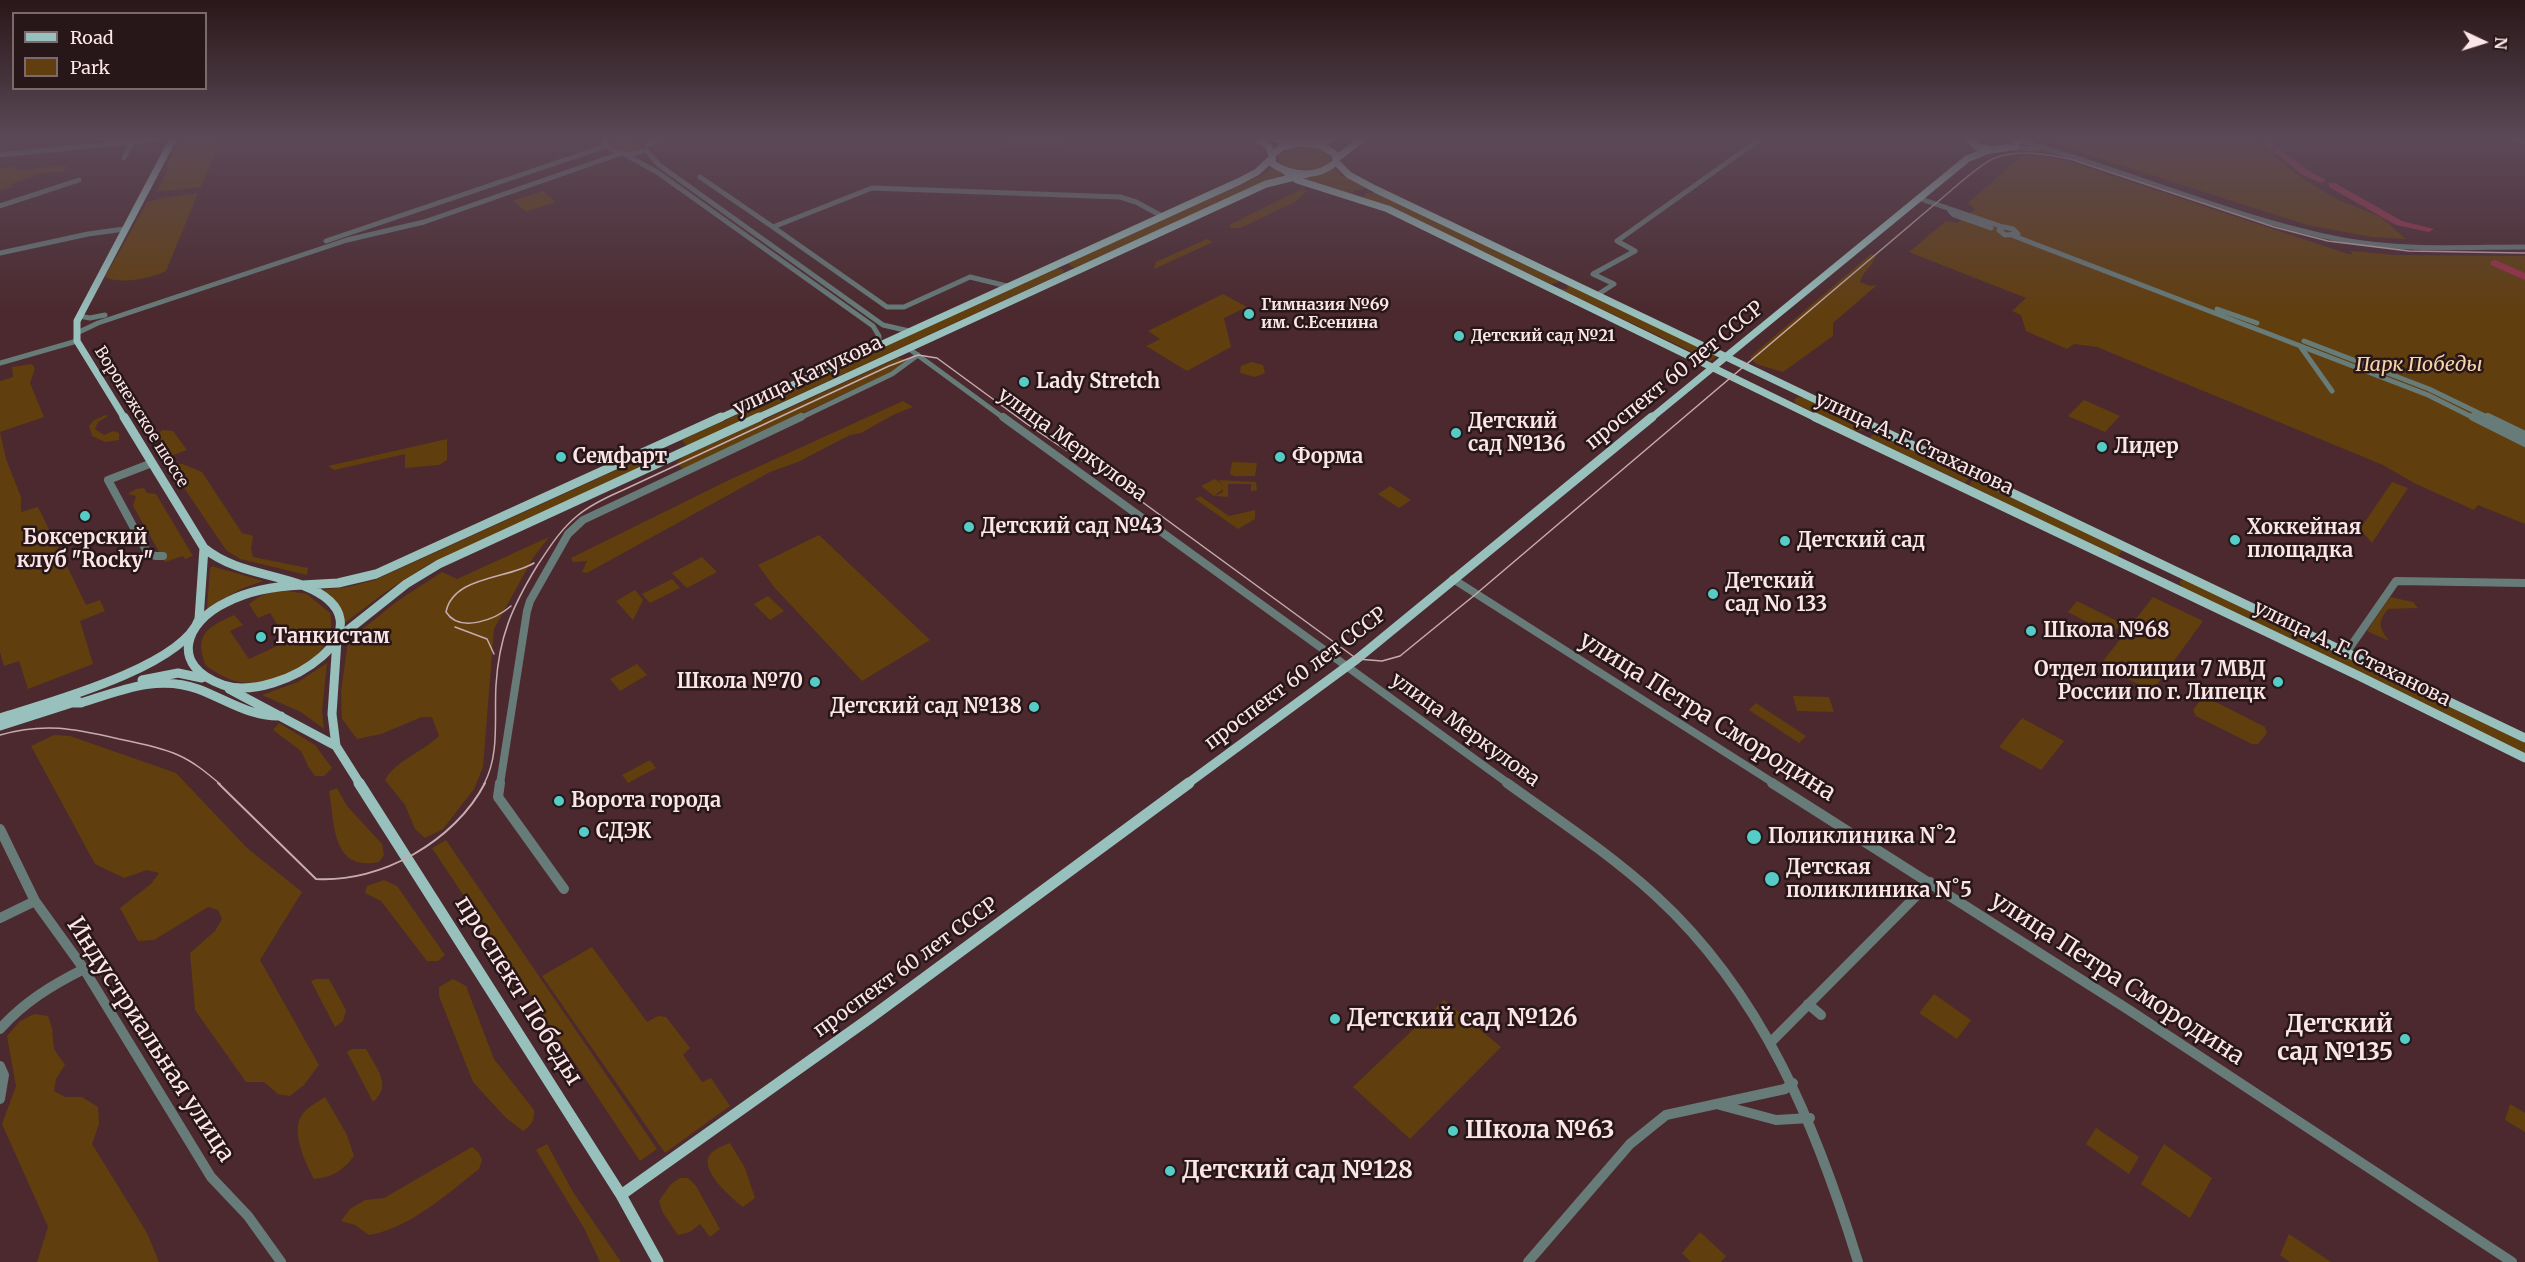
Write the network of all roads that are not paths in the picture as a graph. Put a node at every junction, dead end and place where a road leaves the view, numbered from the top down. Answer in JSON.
{"nodes":[{"id":1,"x":25,"y":198,"type":"edge"},
{"id":2,"x":141,"y":198,"type":"edge"},
{"id":3,"x":449,"y":198,"type":"edge"},
{"id":4,"x":494,"y":198,"type":"edge"},
{"id":5,"x":694,"y":198,"type":"edge"},
{"id":6,"x":706,"y":198,"type":"edge"},
{"id":7,"x":730,"y":198,"type":"edge"},
{"id":8,"x":847,"y":198,"type":"edge"},
{"id":9,"x":1125,"y":198,"type":"edge"},
{"id":10,"x":1202,"y":198,"type":"edge"},
{"id":11,"x":1239,"y":198,"type":"edge"},
{"id":12,"x":1353,"y":198,"type":"edge"},
{"id":13,"x":1394,"y":198,"type":"edge"},
{"id":14,"x":1678,"y":198,"type":"edge"},
{"id":15,"x":1918,"y":198,"type":"joint"},
{"id":16,"x":2201,"y":198,"type":"edge"},
{"id":17,"x":1359,"y":200,"type":"joint"},
{"id":18,"x":0,"y":206,"type":"edge"},
{"id":19,"x":1162,"y":216,"type":"junction"},
{"id":20,"x":386,"y":221,"type":"junction"},
{"id":21,"x":773,"y":227,"type":"junction"},
{"id":22,"x":124,"y":229,"type":"junction"},
{"id":23,"x":390,"y":231,"type":"junction"},
{"id":24,"x":2525,"y":247,"type":"edge"},
{"id":25,"x":0,"y":253,"type":"edge"},
{"id":26,"x":816,"y":258,"type":"junction"},
{"id":27,"x":799,"y":265,"type":"junction"},
{"id":28,"x":1055,"y":265,"type":"junction"},
{"id":29,"x":1066,"y":275,"type":"junction"},
{"id":30,"x":1564,"y":279,"type":"junction"},
{"id":31,"x":1007,"y":286,"type":"junction"},
{"id":32,"x":1548,"y":287,"type":"junction"},
{"id":33,"x":1597,"y":295,"type":"junction"},
{"id":34,"x":79,"y":316,"type":"junction"},
{"id":35,"x":909,"y":331,"type":"junction"},
{"id":36,"x":77,"y":337,"type":"junction"},
{"id":37,"x":2301,"y":343,"type":"junction"},
{"id":38,"x":879,"y":345,"type":"junction"},
{"id":39,"x":908,"y":348,"type":"junction"},
{"id":40,"x":918,"y":355,"type":"junction"},
{"id":41,"x":1726,"y":357,"type":"junction"},
{"id":42,"x":0,"y":363,"type":"edge"},
{"id":43,"x":1714,"y":368,"type":"junction"},
{"id":44,"x":2332,"y":391,"type":"dead end"},
{"id":45,"x":1807,"y":397,"type":"junction"},
{"id":46,"x":1794,"y":407,"type":"junction"},
{"id":47,"x":1864,"y":423,"type":"junction"},
{"id":48,"x":2525,"y":435,"type":"edge"},
{"id":49,"x":1855,"y":436,"type":"junction"},
{"id":50,"x":678,"y":437,"type":"junction"},
{"id":51,"x":2525,"y":443,"type":"edge"},
{"id":52,"x":686,"y":451,"type":"junction"},
{"id":53,"x":152,"y":463,"type":"junction"},
{"id":54,"x":204,"y":548,"type":"junction"},
{"id":55,"x":163,"y":556,"type":"dead end"},
{"id":56,"x":1454,"y":579,"type":"junction"},
{"id":57,"x":2198,"y":582,"type":"junction"},
{"id":58,"x":2525,"y":583,"type":"edge"},
{"id":59,"x":298,"y":585,"type":"junction"},
{"id":60,"x":2187,"y":594,"type":"junction"},
{"id":61,"x":197,"y":625,"type":"junction"},
{"id":62,"x":338,"y":638,"type":"junction"},
{"id":63,"x":2346,"y":653,"type":"junction"},
{"id":64,"x":1346,"y":666,"type":"junction"},
{"id":65,"x":209,"y":680,"type":"junction"},
{"id":66,"x":226,"y":687,"type":"junction"},
{"id":67,"x":73,"y":703,"type":"junction"},
{"id":68,"x":281,"y":716,"type":"junction"},
{"id":69,"x":0,"y":718,"type":"edge"},
{"id":70,"x":0,"y":726,"type":"edge"},
{"id":71,"x":2525,"y":738,"type":"edge"},
{"id":72,"x":336,"y":746,"type":"junction"},
{"id":73,"x":2525,"y":758,"type":"edge"},
{"id":74,"x":0,"y":829,"type":"edge"},
{"id":75,"x":1930,"y":882,"type":"junction"},
{"id":76,"x":564,"y":889,"type":"dead end"},
{"id":77,"x":35,"y":901,"type":"junction"},
{"id":78,"x":0,"y":918,"type":"edge"},
{"id":79,"x":84,"y":969,"type":"junction"},
{"id":80,"x":1808,"y":1004,"type":"junction"},
{"id":81,"x":1821,"y":1015,"type":"dead end"},
{"id":82,"x":0,"y":1029,"type":"edge"},
{"id":83,"x":1772,"y":1041,"type":"junction"},
{"id":84,"x":0,"y":1066,"type":"edge"},
{"id":85,"x":1793,"y":1083,"type":"junction"},
{"id":86,"x":0,"y":1100,"type":"edge"},
{"id":87,"x":1718,"y":1104,"type":"junction"},
{"id":88,"x":1810,"y":1118,"type":"junction"},
{"id":89,"x":621,"y":1195,"type":"junction"},
{"id":90,"x":281,"y":1262,"type":"edge"},
{"id":91,"x":658,"y":1262,"type":"edge"},
{"id":92,"x":1528,"y":1262,"type":"edge"},
{"id":93,"x":1858,"y":1262,"type":"edge"},
{"id":94,"x":2512,"y":1262,"type":"edge"}],
"edges":[{"from":1,"to":18,"type":"street"},
{"from":2,"to":22,"type":"main road","name":"Воронежское шоссе"},
{"from":3,"to":20,"type":"street"},
{"from":4,"to":23,"type":"street"},
{"from":5,"to":38,"type":"street"},
{"from":6,"to":27,"type":"street"},
{"from":7,"to":21,"type":"street"},
{"from":8,"to":21,"type":"street"},
{"from":9,"to":19,"type":"street"},
{"from":10,"to":19,"type":"main road","name":"улица Катукова"},
{"from":11,"to":29,"type":"main road","name":"улица Катукова"},
{"from":12,"to":17,"type":"main road","name":"улица А. Г. Стаханова"},
{"from":13,"to":30,"type":"main road","name":"улица А. Г. Стаханова"},
{"from":14,"to":33,"type":"street"},
{"from":15,"to":37,"type":"street"},
{"from":15,"to":41,"type":"main road","name":"проспект 60 лет СССР"},
{"from":16,"to":24,"type":"street"},
{"from":17,"to":32,"type":"main road","name":"улица А. Г. Стаханова"},
{"from":19,"to":28,"type":"main road","name":"улица Катукова"},
{"from":20,"to":23,"type":"street"},
{"from":20,"to":34,"type":"street"},
{"from":21,"to":26,"type":"street"},
{"from":22,"to":25,"type":"street"},
{"from":22,"to":34,"type":"main road","name":"Воронежское шоссе"},
{"from":23,"to":36,"type":"street"},
{"from":26,"to":27,"type":"street"},
{"from":26,"to":31,"type":"street"},
{"from":27,"to":35,"type":"street"},
{"from":28,"to":29,"type":"main road"},
{"from":28,"to":31,"type":"main road","name":"улица Катукова"},
{"from":29,"to":39,"type":"main road","name":"улица Катукова"},
{"from":30,"to":32,"type":"main road"},
{"from":30,"to":33,"type":"main road","name":"улица А. Г. Стаханова"},
{"from":31,"to":35,"type":"main road","name":"улица Катукова"},
{"from":32,"to":43,"type":"main road","name":"улица А. Г. Стаханова"},
{"from":33,"to":41,"type":"main road","name":"улица А. Г. Стаханова"},
{"from":34,"to":36,"type":"main road","name":"Воронежское шоссе"},
{"from":35,"to":38,"type":"main road","name":"улица Катукова"},
{"from":36,"to":42,"type":"street"},
{"from":36,"to":53,"type":"main road","name":"Воронежское шоссе"},
{"from":37,"to":44,"type":"street"},
{"from":37,"to":48,"type":"street"},
{"from":37,"to":51,"type":"street"},
{"from":38,"to":50,"type":"main road","name":"улица Катукова"},
{"from":39,"to":40,"type":"street","name":"улица Меркулова"},
{"from":39,"to":52,"type":"main road","name":"улица Катукова"},
{"from":40,"to":64,"type":"street","name":"улица Меркулова"},
{"from":40,"to":76,"type":"street"},
{"from":41,"to":43,"type":"main road","name":"проспект 60 лет СССР"},
{"from":41,"to":45,"type":"main road","name":"улица А. Г. Стаханова"},
{"from":43,"to":46,"type":"main road","name":"улица А. Г. Стаханова"},
{"from":43,"to":56,"type":"main road","name":"проспект 60 лет СССР"},
{"from":45,"to":46,"type":"main road"},
{"from":45,"to":47,"type":"main road","name":"улица А. Г. Стаханова"},
{"from":46,"to":49,"type":"main road","name":"улица А. Г. Стаханова"},
{"from":47,"to":49,"type":"main road"},
{"from":47,"to":57,"type":"main road","name":"улица А. Г. Стаханова"},
{"from":49,"to":60,"type":"main road","name":"улица А. Г. Стаханова"},
{"from":50,"to":52,"type":"main road"},
{"from":50,"to":59,"type":"main road","name":"улица Катукова"},
{"from":52,"to":62,"type":"main road","name":"улица Катукова"},
{"from":53,"to":54,"type":"main road","name":"Воронежское шоссе"},
{"from":53,"to":55,"type":"street"},
{"from":54,"to":59,"type":"main road"},
{"from":54,"to":61,"type":"main road"},
{"from":56,"to":64,"type":"main road","name":"проспект 60 лет СССР"},
{"from":56,"to":75,"type":"street","name":"улица Петра Смородина"},
{"from":57,"to":60,"type":"main road"},
{"from":57,"to":63,"type":"main road","name":"улица А. Г. Стаханова"},
{"from":58,"to":63,"type":"street"},
{"from":59,"to":61,"type":"main road"},
{"from":59,"to":62,"type":"main road"},
{"from":60,"to":73,"type":"main road","name":"улица А. Г. Стаханова"},
{"from":61,"to":65,"type":"main road"},
{"from":61,"to":69,"type":"main road"},
{"from":62,"to":66,"type":"main road"},
{"from":62,"to":72,"type":"main road"},
{"from":63,"to":71,"type":"main road","name":"улица А. Г. Стаханова"},
{"from":64,"to":83,"type":"street","name":"улица Меркулова"},
{"from":64,"to":89,"type":"main road","name":"проспект 60 лет СССР"},
{"from":65,"to":66,"type":"main road"},
{"from":65,"to":67,"type":"main road"},
{"from":66,"to":68,"type":"main road"},
{"from":67,"to":68,"type":"main road"},
{"from":67,"to":70,"type":"main road"},
{"from":68,"to":72,"type":"main road"},
{"from":72,"to":89,"type":"main road","name":"проспект Победы"},
{"from":74,"to":77,"type":"street","name":"Индустриальная улица"},
{"from":75,"to":80,"type":"street"},
{"from":75,"to":94,"type":"street","name":"улица Петра Смородина"},
{"from":77,"to":78,"type":"street"},
{"from":77,"to":79,"type":"street","name":"Индустриальная улица"},
{"from":79,"to":82,"type":"street"},
{"from":79,"to":90,"type":"street","name":"Индустриальная улица"},
{"from":80,"to":81,"type":"street"},
{"from":80,"to":83,"type":"street"},
{"from":83,"to":85,"type":"street","name":"улица Меркулова"},
{"from":84,"to":86,"type":"street"},
{"from":85,"to":87,"type":"street"},
{"from":85,"to":88,"type":"street","name":"улица Меркулова"},
{"from":87,"to":88,"type":"street"},
{"from":87,"to":92,"type":"street"},
{"from":88,"to":93,"type":"street","name":"улица Меркулова"},
{"from":89,"to":91,"type":"main road","name":"проспект Победы"}]}
